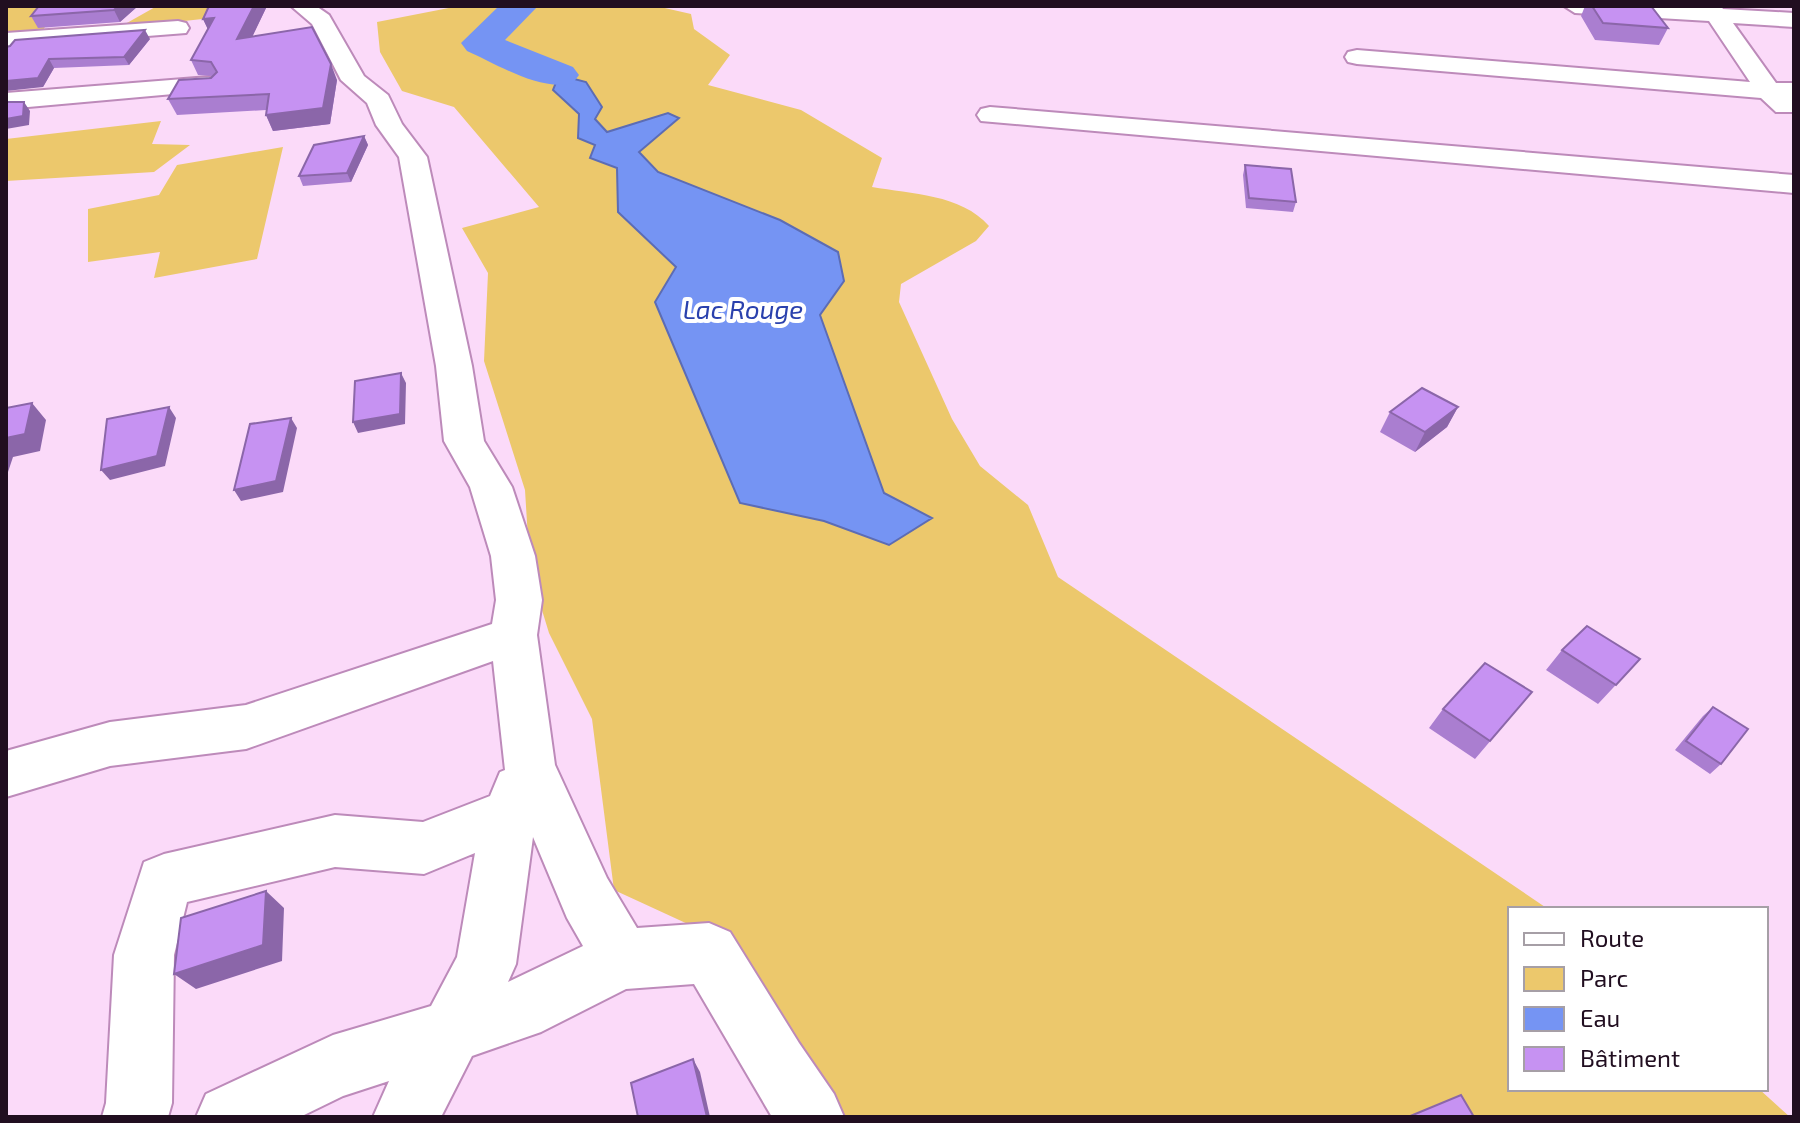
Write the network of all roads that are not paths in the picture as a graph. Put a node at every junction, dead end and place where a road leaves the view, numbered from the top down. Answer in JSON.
{"nodes":[{"id":1,"x":302,"y":6,"type":"edge"},
{"id":2,"x":1575,"y":6,"type":"edge"},
{"id":3,"x":1713,"y":10,"type":"edge"},
{"id":4,"x":1794,"y":20,"type":"edge"},
{"id":5,"x":178,"y":28,"type":"dead end"},
{"id":6,"x":6,"y":40,"type":"edge"},
{"id":7,"x":1357,"y":57,"type":"dead end"},
{"id":8,"x":209,"y":85,"type":"edge"},
{"id":9,"x":1768,"y":90,"type":"junction"},
{"id":10,"x":1794,"y":91,"type":"edge"},
{"id":11,"x":6,"y":101,"type":"edge"},
{"id":12,"x":990,"y":115,"type":"dead end"},
{"id":13,"x":1794,"y":116,"type":"edge"},
{"id":14,"x":1794,"y":184,"type":"edge"},
{"id":15,"x":514,"y":635,"type":"junction"},
{"id":16,"x":6,"y":774,"type":"edge"},
{"id":17,"x":519,"y":789,"type":"junction"},
{"id":18,"x":621,"y":959,"type":"junction"},
{"id":19,"x":453,"y":1031,"type":"junction"},
{"id":20,"x":135,"y":1117,"type":"edge"},
{"id":21,"x":229,"y":1117,"type":"edge"},
{"id":22,"x":406,"y":1117,"type":"edge"},
{"id":23,"x":811,"y":1117,"type":"edge"}],
"edges":[{"from":1,"to":15,"type":"street"},
{"from":2,"to":3,"type":"street"},
{"from":3,"to":4,"type":"street"},
{"from":3,"to":9,"type":"street"},
{"from":5,"to":6,"type":"street"},
{"from":7,"to":9,"type":"street"},
{"from":8,"to":11,"type":"street"},
{"from":9,"to":10,"type":"street"},
{"from":9,"to":13,"type":"street"},
{"from":12,"to":14,"type":"street"},
{"from":15,"to":16,"type":"street"},
{"from":15,"to":17,"type":"street"},
{"from":17,"to":18,"type":"street"},
{"from":17,"to":19,"type":"street"},
{"from":17,"to":20,"type":"street"},
{"from":18,"to":19,"type":"street"},
{"from":18,"to":23,"type":"street"},
{"from":19,"to":21,"type":"street"},
{"from":19,"to":22,"type":"street"}]}
